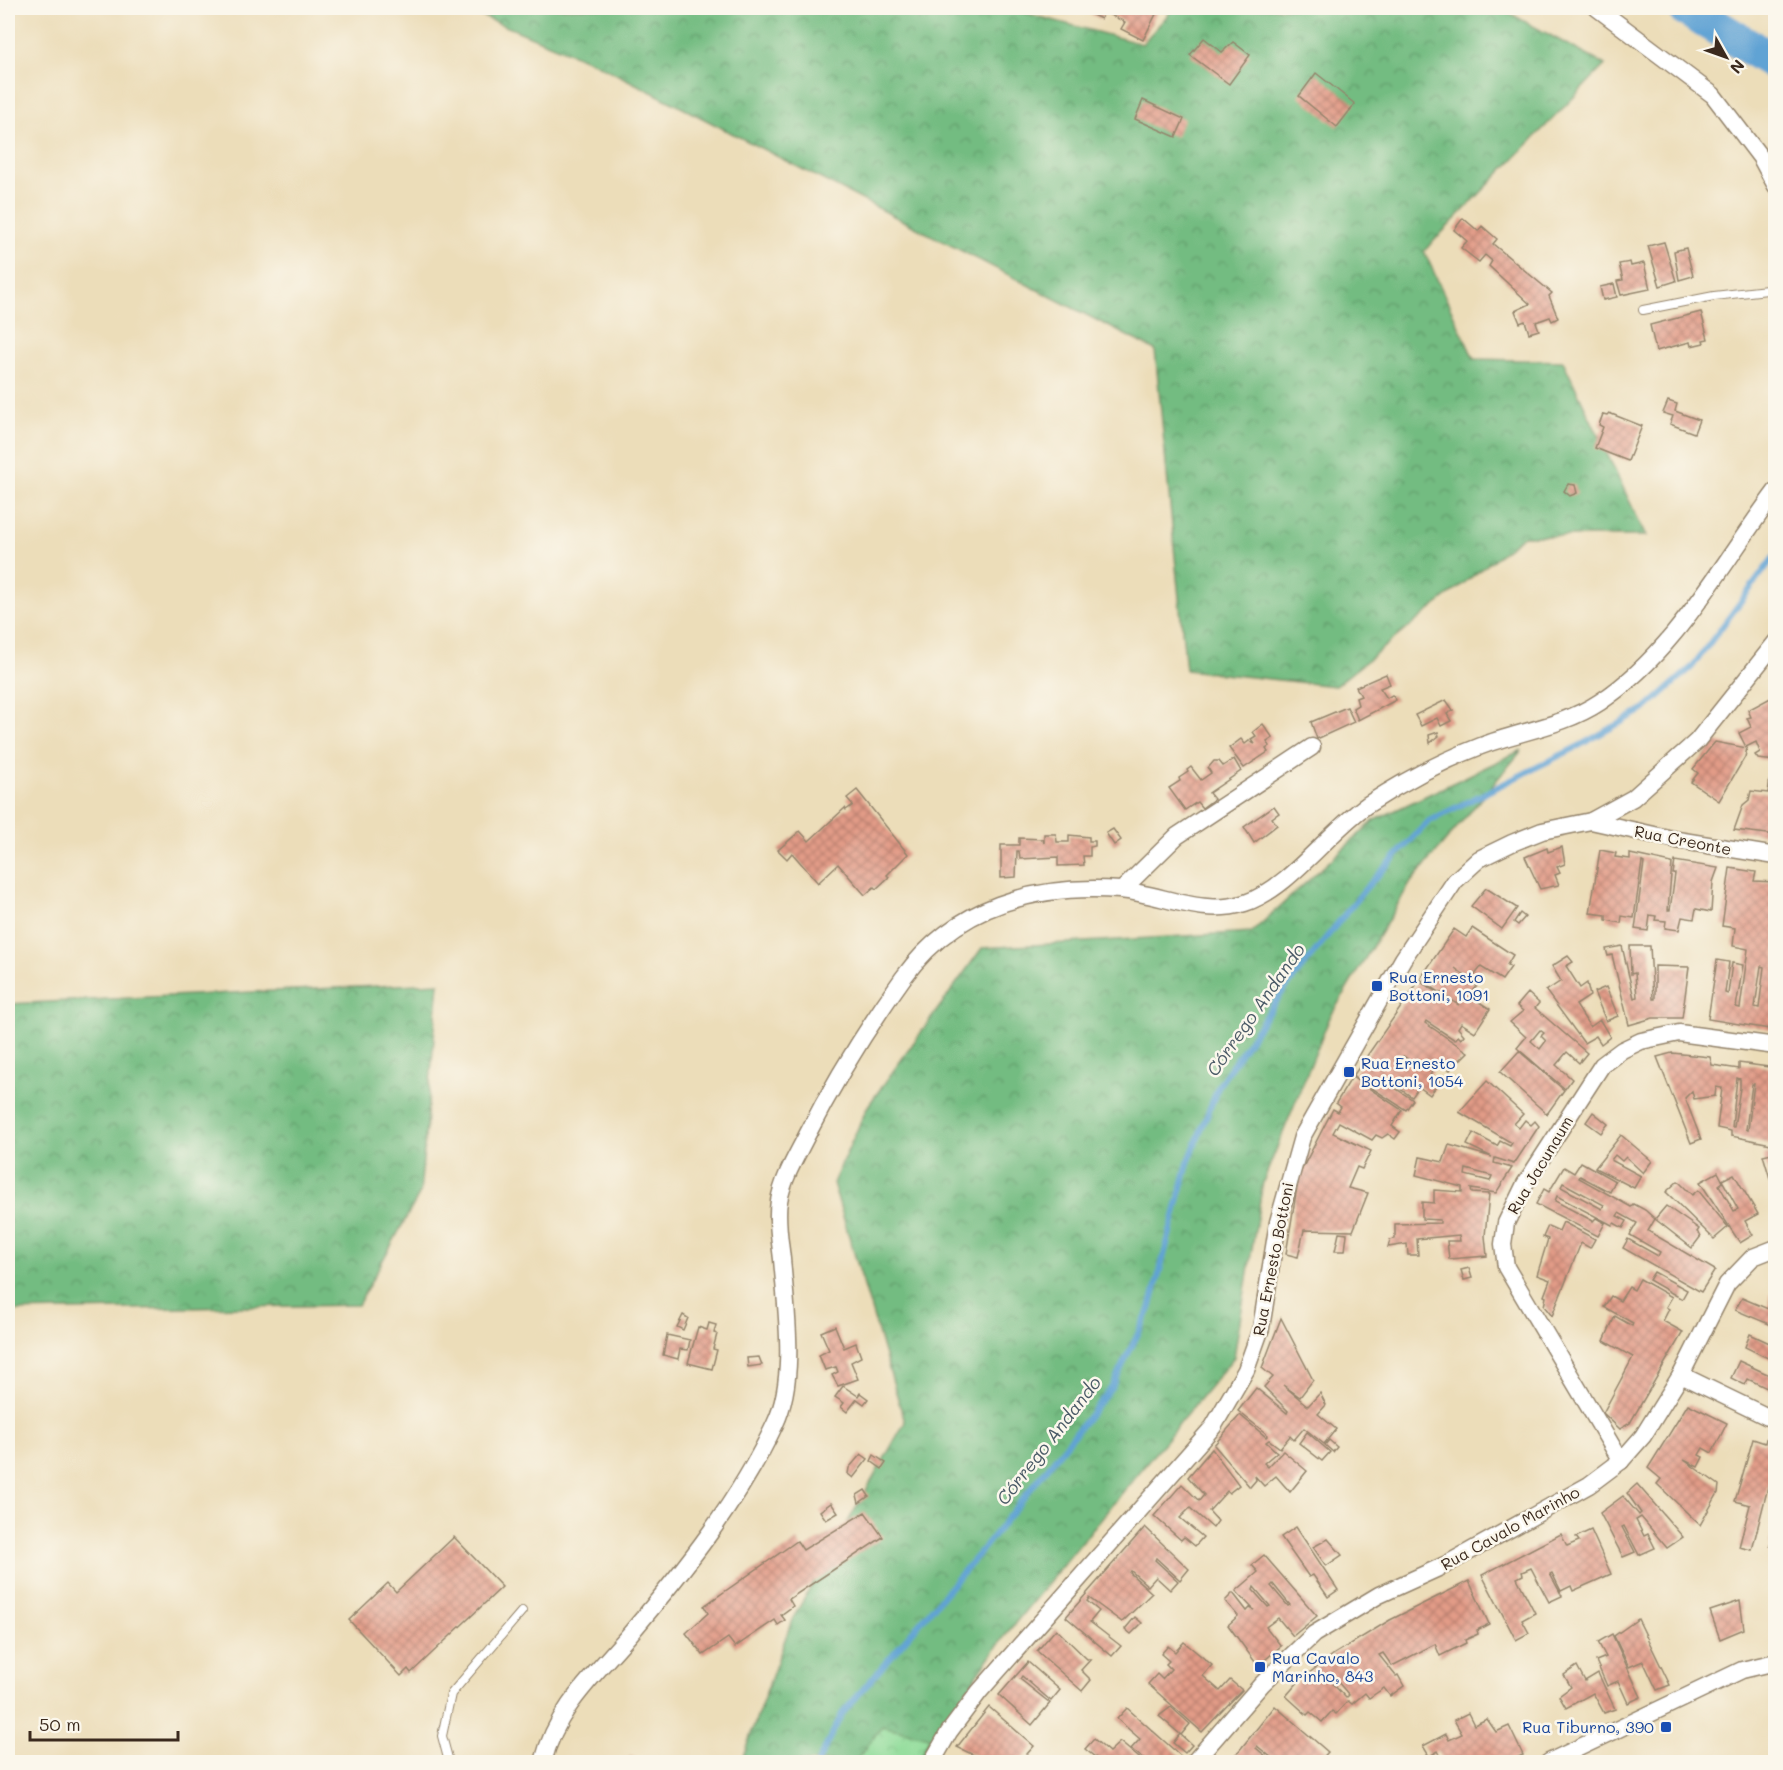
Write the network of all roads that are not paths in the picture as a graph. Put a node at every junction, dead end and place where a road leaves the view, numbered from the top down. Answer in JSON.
{"nodes":[{"id":1,"x":1597,"y":8,"type":"edge"},
{"id":2,"x":1776,"y":186,"type":"edge"},
{"id":3,"x":1776,"y":289,"type":"edge"},
{"id":4,"x":1643,"y":310,"type":"dead end"},
{"id":5,"x":1776,"y":491,"type":"edge"},
{"id":6,"x":1774,"y":649,"type":"edge"},
{"id":7,"x":1312,"y":747,"type":"dead end"},
{"id":8,"x":1591,"y":821,"type":"junction"},
{"id":9,"x":1776,"y":856,"type":"edge"},
{"id":10,"x":1122,"y":890,"type":"junction"},
{"id":11,"x":1776,"y":1046,"type":"edge"},
{"id":12,"x":1776,"y":1248,"type":"edge"},
{"id":13,"x":1681,"y":1375,"type":"junction"},
{"id":14,"x":1776,"y":1421,"type":"edge"},
{"id":15,"x":1621,"y":1461,"type":"junction"},
{"id":16,"x":522,"y":1611,"type":"dead end"},
{"id":17,"x":1776,"y":1662,"type":"edge"},
{"id":18,"x":1580,"y":1755,"type":"edge"},
{"id":19,"x":449,"y":1762,"type":"edge"},
{"id":20,"x":543,"y":1762,"type":"edge"},
{"id":21,"x":933,"y":1762,"type":"edge"},
{"id":22,"x":1194,"y":1762,"type":"edge"},
{"id":23,"x":1550,"y":1762,"type":"edge"}],
"edges":[{"from":1,"to":2,"type":"street"},
{"from":3,"to":4,"type":"lane"},
{"from":5,"to":10,"type":"street"},
{"from":6,"to":8,"type":"street","name":"Rua Ernesto Bottoni"},
{"from":7,"to":10,"type":"street"},
{"from":8,"to":9,"type":"street","name":"Rua Creonte"},
{"from":8,"to":21,"type":"street","name":"Rua Ernesto Bottoni"},
{"from":10,"to":20,"type":"street"},
{"from":11,"to":15,"type":"street","name":"Rua Jacunaum"},
{"from":12,"to":13,"type":"street","name":"Rua Cavalo Marinho"},
{"from":13,"to":14,"type":"street"},
{"from":13,"to":15,"type":"street","name":"Rua Cavalo Marinho"},
{"from":15,"to":22,"type":"street","name":"Rua Cavalo Marinho"},
{"from":16,"to":19,"type":"lane"},
{"from":17,"to":18,"type":"street"},
{"from":18,"to":23,"type":"street"}]}
